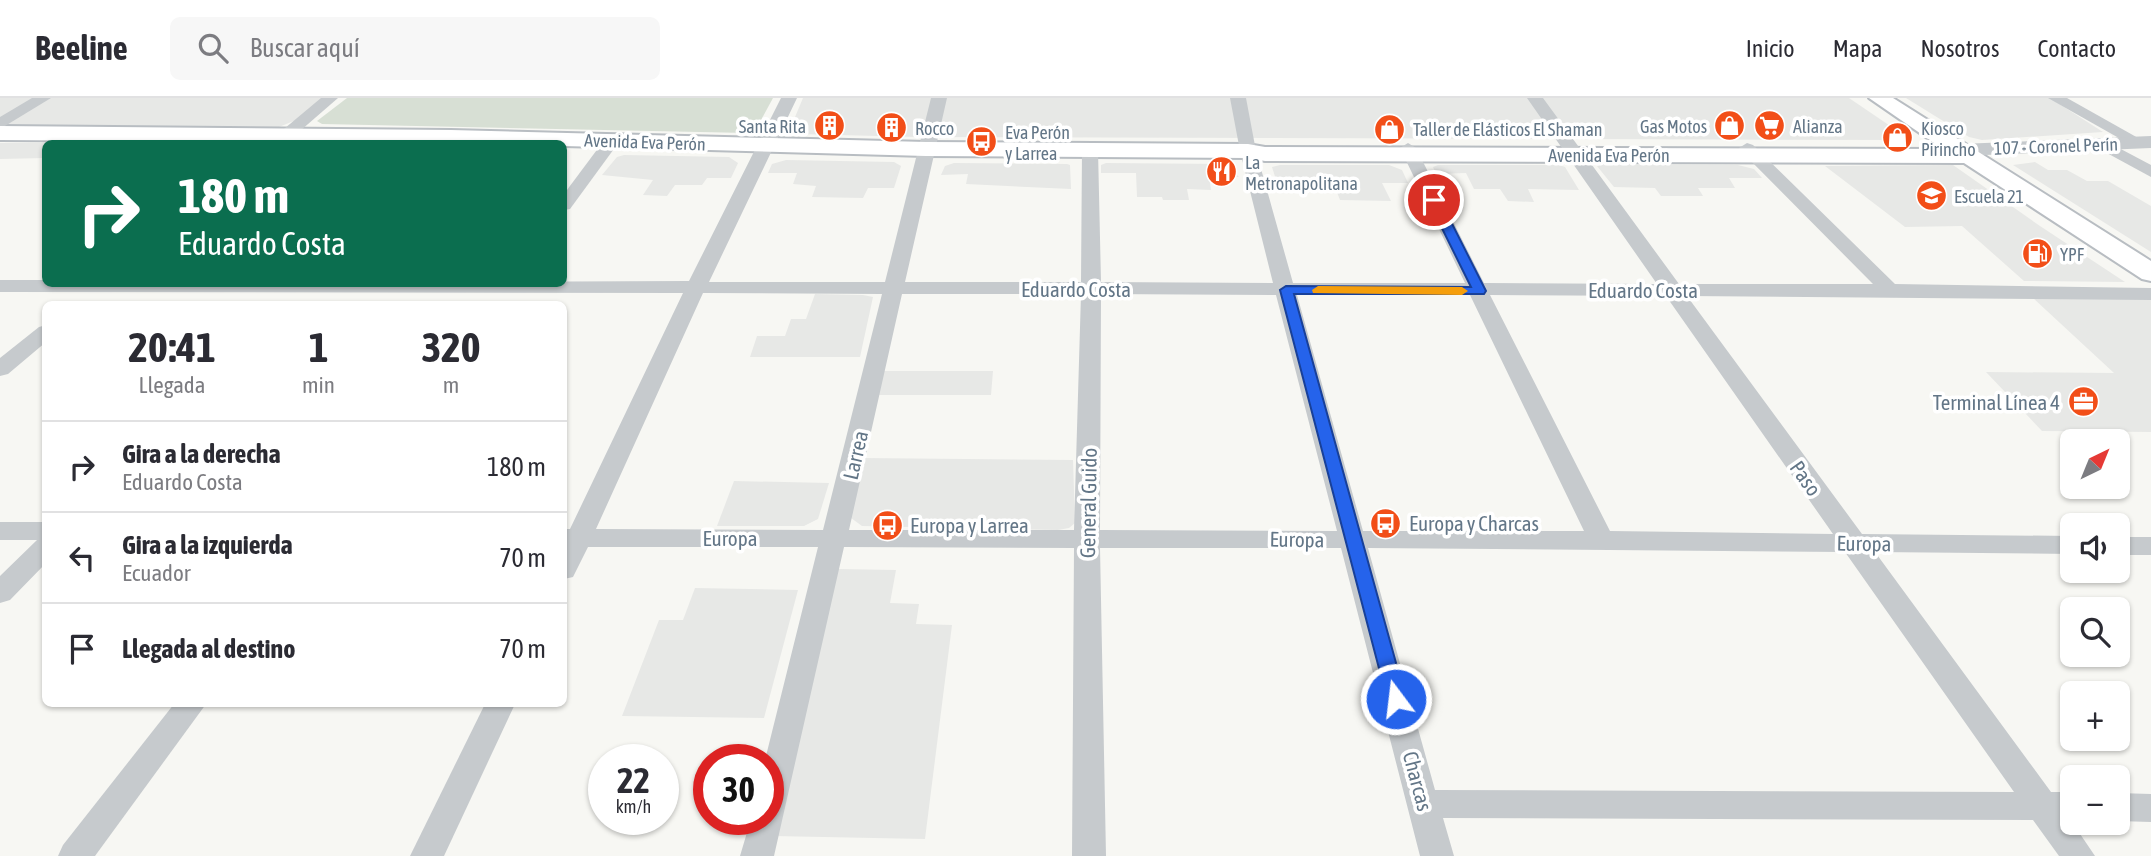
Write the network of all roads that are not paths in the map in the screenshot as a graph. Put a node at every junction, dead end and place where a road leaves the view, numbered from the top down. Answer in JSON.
{"nodes":[{"id":1,"x":43,"y":98,"type":"edge"},
{"id":2,"x":330,"y":98,"type":"edge"},
{"id":3,"x":789,"y":98,"type":"edge"},
{"id":4,"x":939,"y":98,"type":"edge"},
{"id":5,"x":1238,"y":98,"type":"edge"},
{"id":6,"x":1535,"y":98,"type":"edge"},
{"id":7,"x":1879,"y":98,"type":"edge"},
{"id":8,"x":2056,"y":98,"type":"edge"},
{"id":9,"x":0,"y":124,"type":"edge"},
{"id":10,"x":0,"y":133,"type":"edge"},
{"id":11,"x":279,"y":140,"type":"edge"},
{"id":12,"x":448,"y":140,"type":"edge"},
{"id":13,"x":567,"y":141,"type":"edge"},
{"id":14,"x":611,"y":142,"type":"junction"},
{"id":15,"x":2147,"y":144,"type":"edge"},
{"id":16,"x":766,"y":146,"type":"junction"},
{"id":17,"x":2105,"y":146,"type":"junction"},
{"id":18,"x":926,"y":149,"type":"junction"},
{"id":19,"x":1090,"y":150,"type":"junction"},
{"id":20,"x":1248,"y":151,"type":"junction"},
{"id":21,"x":1410,"y":151,"type":"junction"},
{"id":22,"x":1752,"y":151,"type":"junction"},
{"id":23,"x":1572,"y":152,"type":"junction"},
{"id":24,"x":1965,"y":153,"type":"junction"},
{"id":25,"x":2151,"y":172,"type":"edge"},
{"id":26,"x":567,"y":201,"type":"edge"},
{"id":27,"x":2145,"y":264,"type":"edge"},
{"id":28,"x":0,"y":286,"type":"edge"},
{"id":29,"x":42,"y":286,"type":"edge"},
{"id":30,"x":567,"y":286,"type":"edge"},
{"id":31,"x":98,"y":287,"type":"edge"},
{"id":32,"x":304,"y":287,"type":"edge"},
{"id":33,"x":696,"y":287,"type":"junction"},
{"id":34,"x":893,"y":288,"type":"junction"},
{"id":35,"x":1091,"y":289,"type":"junction"},
{"id":36,"x":1286,"y":290,"type":"junction"},
{"id":37,"x":1675,"y":290,"type":"junction"},
{"id":38,"x":1890,"y":290,"type":"junction"},
{"id":39,"x":1479,"y":291,"type":"junction"},
{"id":40,"x":2151,"y":294,"type":"edge"},
{"id":41,"x":81,"y":301,"type":"edge"},
{"id":42,"x":290,"y":301,"type":"edge"},
{"id":43,"x":42,"y":334,"type":"edge"},
{"id":44,"x":0,"y":369,"type":"edge"},
{"id":45,"x":0,"y":531,"type":"edge"},
{"id":46,"x":42,"y":531,"type":"edge"},
{"id":47,"x":571,"y":538,"type":"edge"},
{"id":48,"x":836,"y":538,"type":"junction"},
{"id":49,"x":1087,"y":538,"type":"junction"},
{"id":50,"x":1353,"y":540,"type":"junction"},
{"id":51,"x":1601,"y":540,"type":"junction"},
{"id":52,"x":1852,"y":543,"type":"junction"},
{"id":53,"x":2060,"y":545,"type":"edge"},
{"id":54,"x":2130,"y":546,"type":"edge"},
{"id":55,"x":2151,"y":546,"type":"edge"},
{"id":56,"x":42,"y":550,"type":"edge"},
{"id":57,"x":567,"y":556,"type":"edge"},
{"id":58,"x":0,"y":593,"type":"edge"},
{"id":59,"x":189,"y":707,"type":"edge"},
{"id":60,"x":499,"y":707,"type":"edge"},
{"id":61,"x":784,"y":748,"type":"edge"},
{"id":62,"x":1425,"y":804,"type":"junction"},
{"id":63,"x":2057,"y":805,"type":"edge"},
{"id":64,"x":2130,"y":807,"type":"edge"},
{"id":65,"x":2151,"y":808,"type":"edge"},
{"id":66,"x":762,"y":835,"type":"edge"},
{"id":67,"x":75,"y":856,"type":"edge"},
{"id":68,"x":427,"y":856,"type":"edge"},
{"id":69,"x":757,"y":856,"type":"edge"},
{"id":70,"x":1089,"y":856,"type":"edge"},
{"id":71,"x":1437,"y":856,"type":"edge"},
{"id":72,"x":2078,"y":856,"type":"edge"}],
"edges":[{"from":1,"to":9,"type":"street"},
{"from":2,"to":11,"type":"street"},
{"from":3,"to":16,"type":"street"},
{"from":4,"to":18,"type":"street","name":"Larrea"},
{"from":5,"to":20,"type":"street","name":"Charcas"},
{"from":6,"to":23,"type":"street","name":"Paso"},
{"from":7,"to":24,"type":"main road"},
{"from":8,"to":15,"type":"street"},
{"from":10,"to":11,"type":"main road","name":"Avenida Eva Perón"},
{"from":11,"to":12,"type":"main road","name":"Avenida Eva Perón"},
{"from":13,"to":14,"type":"main road","name":"Avenida Eva Perón"},
{"from":14,"to":16,"type":"main road","name":"Avenida Eva Perón"},
{"from":14,"to":26,"type":"street"},
{"from":15,"to":17,"type":"street","name":"107 - Coronel Perín"},
{"from":16,"to":18,"type":"main road","name":"Avenida Eva Perón"},
{"from":16,"to":33,"type":"street"},
{"from":17,"to":24,"type":"street","name":"107 - Coronel Perín"},
{"from":17,"to":25,"type":"street"},
{"from":18,"to":19,"type":"main road","name":"Avenida Eva Perón"},
{"from":18,"to":34,"type":"street","name":"Larrea"},
{"from":19,"to":20,"type":"main road","name":"Avenida Eva Perón"},
{"from":19,"to":35,"type":"street","name":"General Guido"},
{"from":20,"to":21,"type":"main road","name":"Avenida Eva Perón"},
{"from":20,"to":36,"type":"street","name":"Charcas"},
{"from":21,"to":23,"type":"main road","name":"Avenida Eva Perón"},
{"from":21,"to":39,"type":"street"},
{"from":22,"to":23,"type":"main road","name":"Avenida Eva Perón"},
{"from":22,"to":24,"type":"main road","name":"Avenida Eva Perón"},
{"from":22,"to":38,"type":"street"},
{"from":23,"to":37,"type":"street","name":"Paso"},
{"from":24,"to":27,"type":"main road"},
{"from":28,"to":29,"type":"street","name":"Eduardo Costa"},
{"from":30,"to":33,"type":"street","name":"Eduardo Costa"},
{"from":31,"to":41,"type":"street"},
{"from":32,"to":42,"type":"street"},
{"from":33,"to":34,"type":"street","name":"Eduardo Costa"},
{"from":33,"to":47,"type":"street"},
{"from":34,"to":35,"type":"street","name":"Eduardo Costa"},
{"from":34,"to":48,"type":"street","name":"Larrea"},
{"from":35,"to":36,"type":"street","name":"Eduardo Costa"},
{"from":35,"to":49,"type":"street","name":"General Guido"},
{"from":36,"to":39,"type":"street","name":"Eduardo Costa"},
{"from":36,"to":50,"type":"street","name":"Charcas"},
{"from":37,"to":38,"type":"street","name":"Eduardo Costa"},
{"from":37,"to":39,"type":"street","name":"Eduardo Costa"},
{"from":37,"to":52,"type":"street","name":"Paso"},
{"from":38,"to":40,"type":"street","name":"Eduardo Costa"},
{"from":39,"to":51,"type":"street"},
{"from":43,"to":44,"type":"street"},
{"from":45,"to":46,"type":"street"},
{"from":47,"to":48,"type":"street","name":"Europa"},
{"from":47,"to":57,"type":"street"},
{"from":48,"to":49,"type":"street","name":"Europa"},
{"from":48,"to":61,"type":"street","name":"Larrea"},
{"from":49,"to":50,"type":"street","name":"Europa"},
{"from":49,"to":70,"type":"street","name":"General Guido"},
{"from":50,"to":51,"type":"street","name":"Europa"},
{"from":50,"to":62,"type":"street","name":"Charcas"},
{"from":51,"to":52,"type":"street","name":"Europa"},
{"from":52,"to":53,"type":"street","name":"Europa"},
{"from":52,"to":63,"type":"street","name":"Paso"},
{"from":54,"to":55,"type":"street"},
{"from":56,"to":58,"type":"street"},
{"from":59,"to":67,"type":"street"},
{"from":60,"to":68,"type":"street"},
{"from":62,"to":63,"type":"street"},
{"from":62,"to":71,"type":"street","name":"Charcas"},
{"from":63,"to":72,"type":"street","name":"Paso"},
{"from":64,"to":65,"type":"street"},
{"from":66,"to":69,"type":"street"}]}
